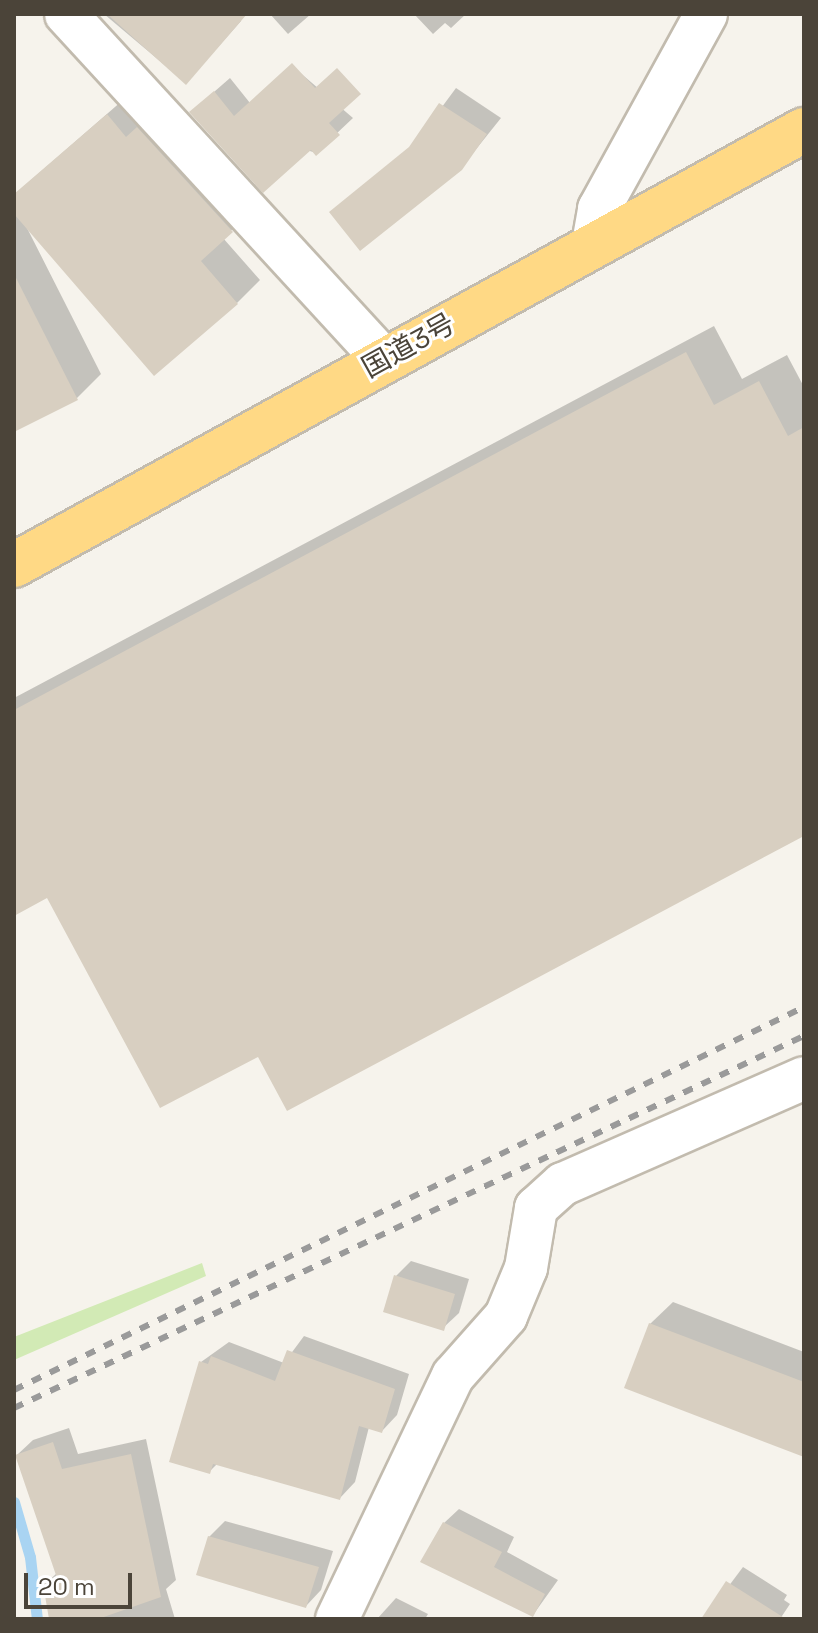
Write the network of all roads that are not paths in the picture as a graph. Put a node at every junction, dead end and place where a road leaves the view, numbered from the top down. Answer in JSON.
{"nodes":[{"id":1,"x":66,"y":14,"type":"edge"},
{"id":2,"x":706,"y":14,"type":"edge"},
{"id":3,"x":804,"y":130,"type":"edge"},
{"id":4,"x":593,"y":244,"type":"junction"},
{"id":5,"x":383,"y":359,"type":"junction"},
{"id":6,"x":14,"y":565,"type":"edge"},
{"id":7,"x":804,"y":1078,"type":"edge"},
{"id":8,"x":337,"y":1619,"type":"edge"}],
"edges":[{"from":1,"to":5,"type":"street"},
{"from":2,"to":4,"type":"street"},
{"from":3,"to":4,"type":"highway","name":"国道3号"},
{"from":4,"to":5,"type":"highway","name":"国道3号"},
{"from":5,"to":6,"type":"highway","name":"国道3号"},
{"from":7,"to":8,"type":"street"}]}
